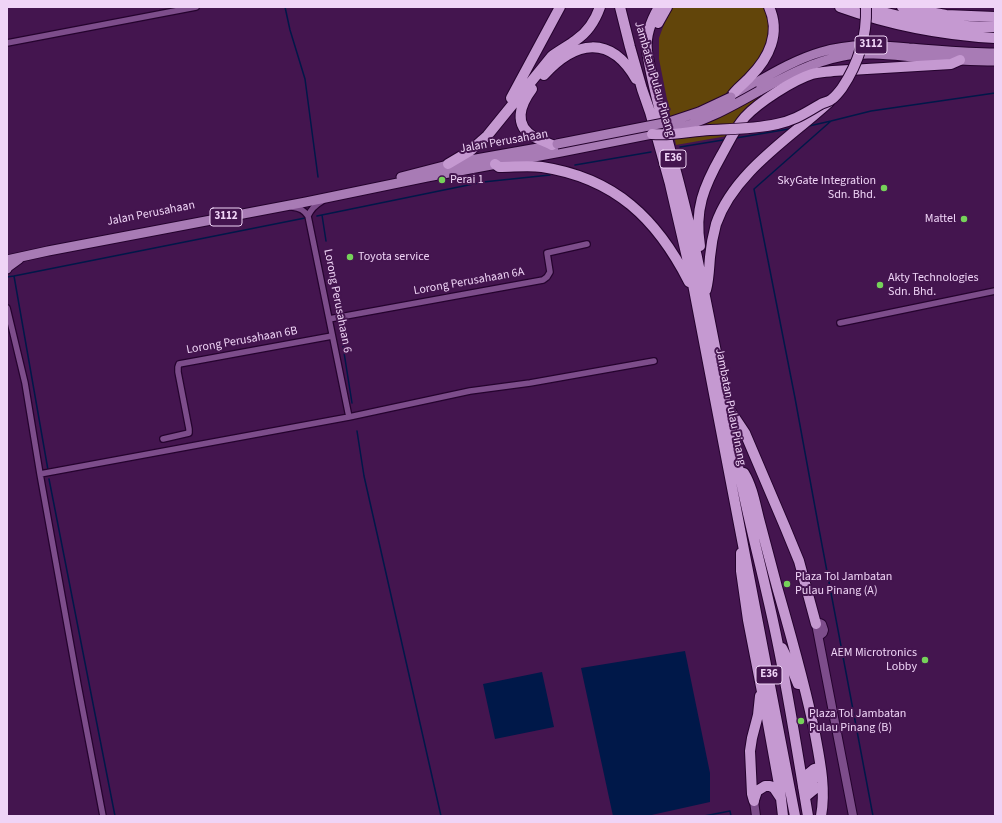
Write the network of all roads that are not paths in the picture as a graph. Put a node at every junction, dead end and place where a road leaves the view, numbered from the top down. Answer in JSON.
{"nodes":[{"id":1,"x":196,"y":7,"type":"edge"},
{"id":2,"x":560,"y":7,"type":"edge"},
{"id":3,"x":600,"y":7,"type":"edge"},
{"id":4,"x":620,"y":7,"type":"edge"},
{"id":5,"x":627,"y":7,"type":"edge"},
{"id":6,"x":659,"y":7,"type":"edge"},
{"id":7,"x":667,"y":7,"type":"edge"},
{"id":8,"x":769,"y":7,"type":"edge"},
{"id":9,"x":840,"y":7,"type":"edge"},
{"id":10,"x":865,"y":7,"type":"edge"},
{"id":11,"x":902,"y":7,"type":"edge"},
{"id":12,"x":930,"y":10,"type":"edge"},
{"id":13,"x":995,"y":18,"type":"edge"},
{"id":14,"x":950,"y":25,"type":"junction"},
{"id":15,"x":995,"y":27,"type":"edge"},
{"id":16,"x":995,"y":33,"type":"edge"},
{"id":17,"x":995,"y":38,"type":"edge"},
{"id":18,"x":7,"y":43,"type":"edge"},
{"id":19,"x":630,"y":48,"type":"junction"},
{"id":20,"x":995,"y":53,"type":"edge"},
{"id":21,"x":649,"y":60,"type":"junction"},
{"id":22,"x":960,"y":60,"type":"junction"},
{"id":23,"x":995,"y":61,"type":"edge"},
{"id":24,"x":756,"y":88,"type":"junction"},
{"id":25,"x":642,"y":89,"type":"junction"},
{"id":26,"x":731,"y":97,"type":"junction"},
{"id":27,"x":831,"y":101,"type":"junction"},
{"id":28,"x":503,"y":116,"type":"junction"},
{"id":29,"x":652,"y":134,"type":"junction"},
{"id":30,"x":557,"y":147,"type":"junction"},
{"id":31,"x":448,"y":164,"type":"junction"},
{"id":32,"x":495,"y":164,"type":"junction"},
{"id":33,"x":326,"y":198,"type":"junction"},
{"id":34,"x":285,"y":206,"type":"junction"},
{"id":35,"x":308,"y":216,"type":"junction"},
{"id":36,"x":587,"y":244,"type":"dead end"},
{"id":37,"x":7,"y":254,"type":"edge"},
{"id":38,"x":22,"y":257,"type":"junction"},
{"id":39,"x":697,"y":258,"type":"junction"},
{"id":40,"x":7,"y":260,"type":"edge"},
{"id":41,"x":7,"y":269,"type":"edge"},
{"id":42,"x":994,"y":292,"type":"edge"},
{"id":43,"x":700,"y":293,"type":"junction"},
{"id":44,"x":7,"y":308,"type":"edge"},
{"id":45,"x":329,"y":319,"type":"junction"},
{"id":46,"x":840,"y":323,"type":"dead end"},
{"id":47,"x":332,"y":336,"type":"junction"},
{"id":48,"x":654,"y":361,"type":"dead end"},
{"id":49,"x":726,"y":406,"type":"junction"},
{"id":50,"x":349,"y":416,"type":"junction"},
{"id":51,"x":163,"y":439,"type":"dead end"},
{"id":52,"x":737,"y":461,"type":"junction"},
{"id":53,"x":40,"y":474,"type":"junction"},
{"id":54,"x":742,"y":533,"type":"junction"},
{"id":55,"x":816,"y":624,"type":"joint"},
{"id":56,"x":777,"y":639,"type":"junction"},
{"id":57,"x":762,"y":690,"type":"junction"},
{"id":58,"x":818,"y":772,"type":"junction"},
{"id":59,"x":803,"y":788,"type":"junction"},
{"id":60,"x":820,"y":788,"type":"junction"},
{"id":61,"x":780,"y":797,"type":"junction"},
{"id":62,"x":754,"y":801,"type":"junction"},
{"id":63,"x":103,"y":816,"type":"edge"},
{"id":64,"x":756,"y":816,"type":"edge"},
{"id":65,"x":783,"y":816,"type":"edge"},
{"id":66,"x":795,"y":816,"type":"edge"},
{"id":67,"x":808,"y":816,"type":"edge"},
{"id":68,"x":817,"y":816,"type":"edge"},
{"id":69,"x":821,"y":816,"type":"edge"},
{"id":70,"x":853,"y":816,"type":"edge"}],
"edges":[{"from":1,"to":18,"type":"street"},
{"from":2,"to":28,"type":"highway"},
{"from":3,"to":28,"type":"highway"},
{"from":4,"to":19,"type":"highway","name":"Jambatan Pulau Pinang","number":"E36"},
{"from":5,"to":19,"type":"highway"},
{"from":6,"to":21,"type":"highway"},
{"from":7,"to":21,"type":"highway"},
{"from":8,"to":26,"type":"highway"},
{"from":9,"to":17,"type":"highway"},
{"from":10,"to":14,"type":"highway"},
{"from":10,"to":27,"type":"highway","bridge":true},
{"from":11,"to":12,"type":"highway"},
{"from":12,"to":13,"type":"highway"},
{"from":14,"to":15,"type":"highway"},
{"from":14,"to":16,"type":"highway"},
{"from":19,"to":25,"type":"highway","name":"Jambatan Pulau Pinang","number":"E36"},
{"from":20,"to":24,"type":"main road","name":"Jalan Perusahaan","number":"3112"},
{"from":21,"to":39,"type":"highway","name":"Jambatan Pulau Pinang","number":"E36"},
{"from":22,"to":23,"type":"main road","name":"Jalan Perusahaan","number":"3112"},
{"from":22,"to":24,"type":"main road","name":"Jalan Perusahaan","number":"3112"},
{"from":22,"to":39,"type":"highway"},
{"from":24,"to":26,"type":"main road","name":"Jalan Perusahaan","number":"3112"},
{"from":24,"to":29,"type":"main road","name":"Jalan Perusahaan","number":"3112","bridge":true},
{"from":25,"to":30,"type":"highway"},
{"from":25,"to":43,"type":"highway","name":"Jambatan Pulau Pinang","number":"E36"},
{"from":26,"to":30,"type":"main road","name":"Jalan Perusahaan","number":"3112","bridge":true},
{"from":27,"to":29,"type":"highway","bridge":true},
{"from":27,"to":43,"type":"highway"},
{"from":28,"to":31,"type":"highway"},
{"from":29,"to":30,"type":"main road","name":"Jalan Perusahaan","number":"3112"},
{"from":30,"to":31,"type":"main road","name":"Jalan Perusahaan","number":"3112"},
{"from":30,"to":32,"type":"main road","name":"Jalan Perusahaan","number":"3112"},
{"from":31,"to":37,"type":"main road","name":"Jalan Perusahaan","number":"3112"},
{"from":32,"to":33,"type":"main road","name":"Jalan Perusahaan","number":"3112"},
{"from":32,"to":43,"type":"highway"},
{"from":33,"to":34,"type":"main road","name":"Jalan Perusahaan","number":"3112"},
{"from":33,"to":35,"type":"street"},
{"from":34,"to":35,"type":"street"},
{"from":34,"to":38,"type":"main road","name":"Jalan Perusahaan","number":"3112"},
{"from":35,"to":45,"type":"street","name":"Lorong Perusahaan 6"},
{"from":36,"to":45,"type":"street","name":"Lorong Perusahaan 6A"},
{"from":38,"to":40,"type":"main road","name":"Jalan Perusahaan","number":"3112"},
{"from":38,"to":41,"type":"main road"},
{"from":39,"to":43,"type":"highway","name":"Jambatan Pulau Pinang","number":"E36"},
{"from":42,"to":46,"type":"street"},
{"from":43,"to":49,"type":"highway","name":"Jambatan Pulau Pinang","number":"E36"},
{"from":43,"to":54,"type":"highway","name":"Jambatan Pulau Pinang","number":"E36"},
{"from":44,"to":53,"type":"street"},
{"from":45,"to":47,"type":"street","name":"Lorong Perusahaan 6"},
{"from":47,"to":50,"type":"street","name":"Lorong Perusahaan 6"},
{"from":47,"to":51,"type":"street","name":"Lorong Perusahaan 6B"},
{"from":48,"to":50,"type":"street"},
{"from":49,"to":52,"type":"highway","name":"Jambatan Pulau Pinang","number":"E36"},
{"from":49,"to":55,"type":"highway"},
{"from":50,"to":53,"type":"street"},
{"from":52,"to":56,"type":"highway","name":"Jambatan Pulau Pinang","number":"E36"},
{"from":52,"to":69,"type":"highway","name":"Jambatan Pulau Pinang","number":"E36"},
{"from":53,"to":63,"type":"street"},
{"from":54,"to":57,"type":"highway"},
{"from":54,"to":66,"type":"highway","name":"Jambatan Pulau Pinang","number":"E36"},
{"from":55,"to":70,"type":"street"},
{"from":56,"to":58,"type":"highway"},
{"from":56,"to":59,"type":"highway","name":"Jambatan Pulau Pinang","number":"E36"},
{"from":57,"to":61,"type":"highway"},
{"from":57,"to":62,"type":"highway"},
{"from":58,"to":59,"type":"highway"},
{"from":58,"to":60,"type":"highway"},
{"from":59,"to":60,"type":"highway"},
{"from":59,"to":67,"type":"highway","name":"Jambatan Pulau Pinang","number":"E36"},
{"from":60,"to":68,"type":"highway"},
{"from":61,"to":62,"type":"highway"},
{"from":61,"to":65,"type":"highway"},
{"from":62,"to":64,"type":"street"}]}
